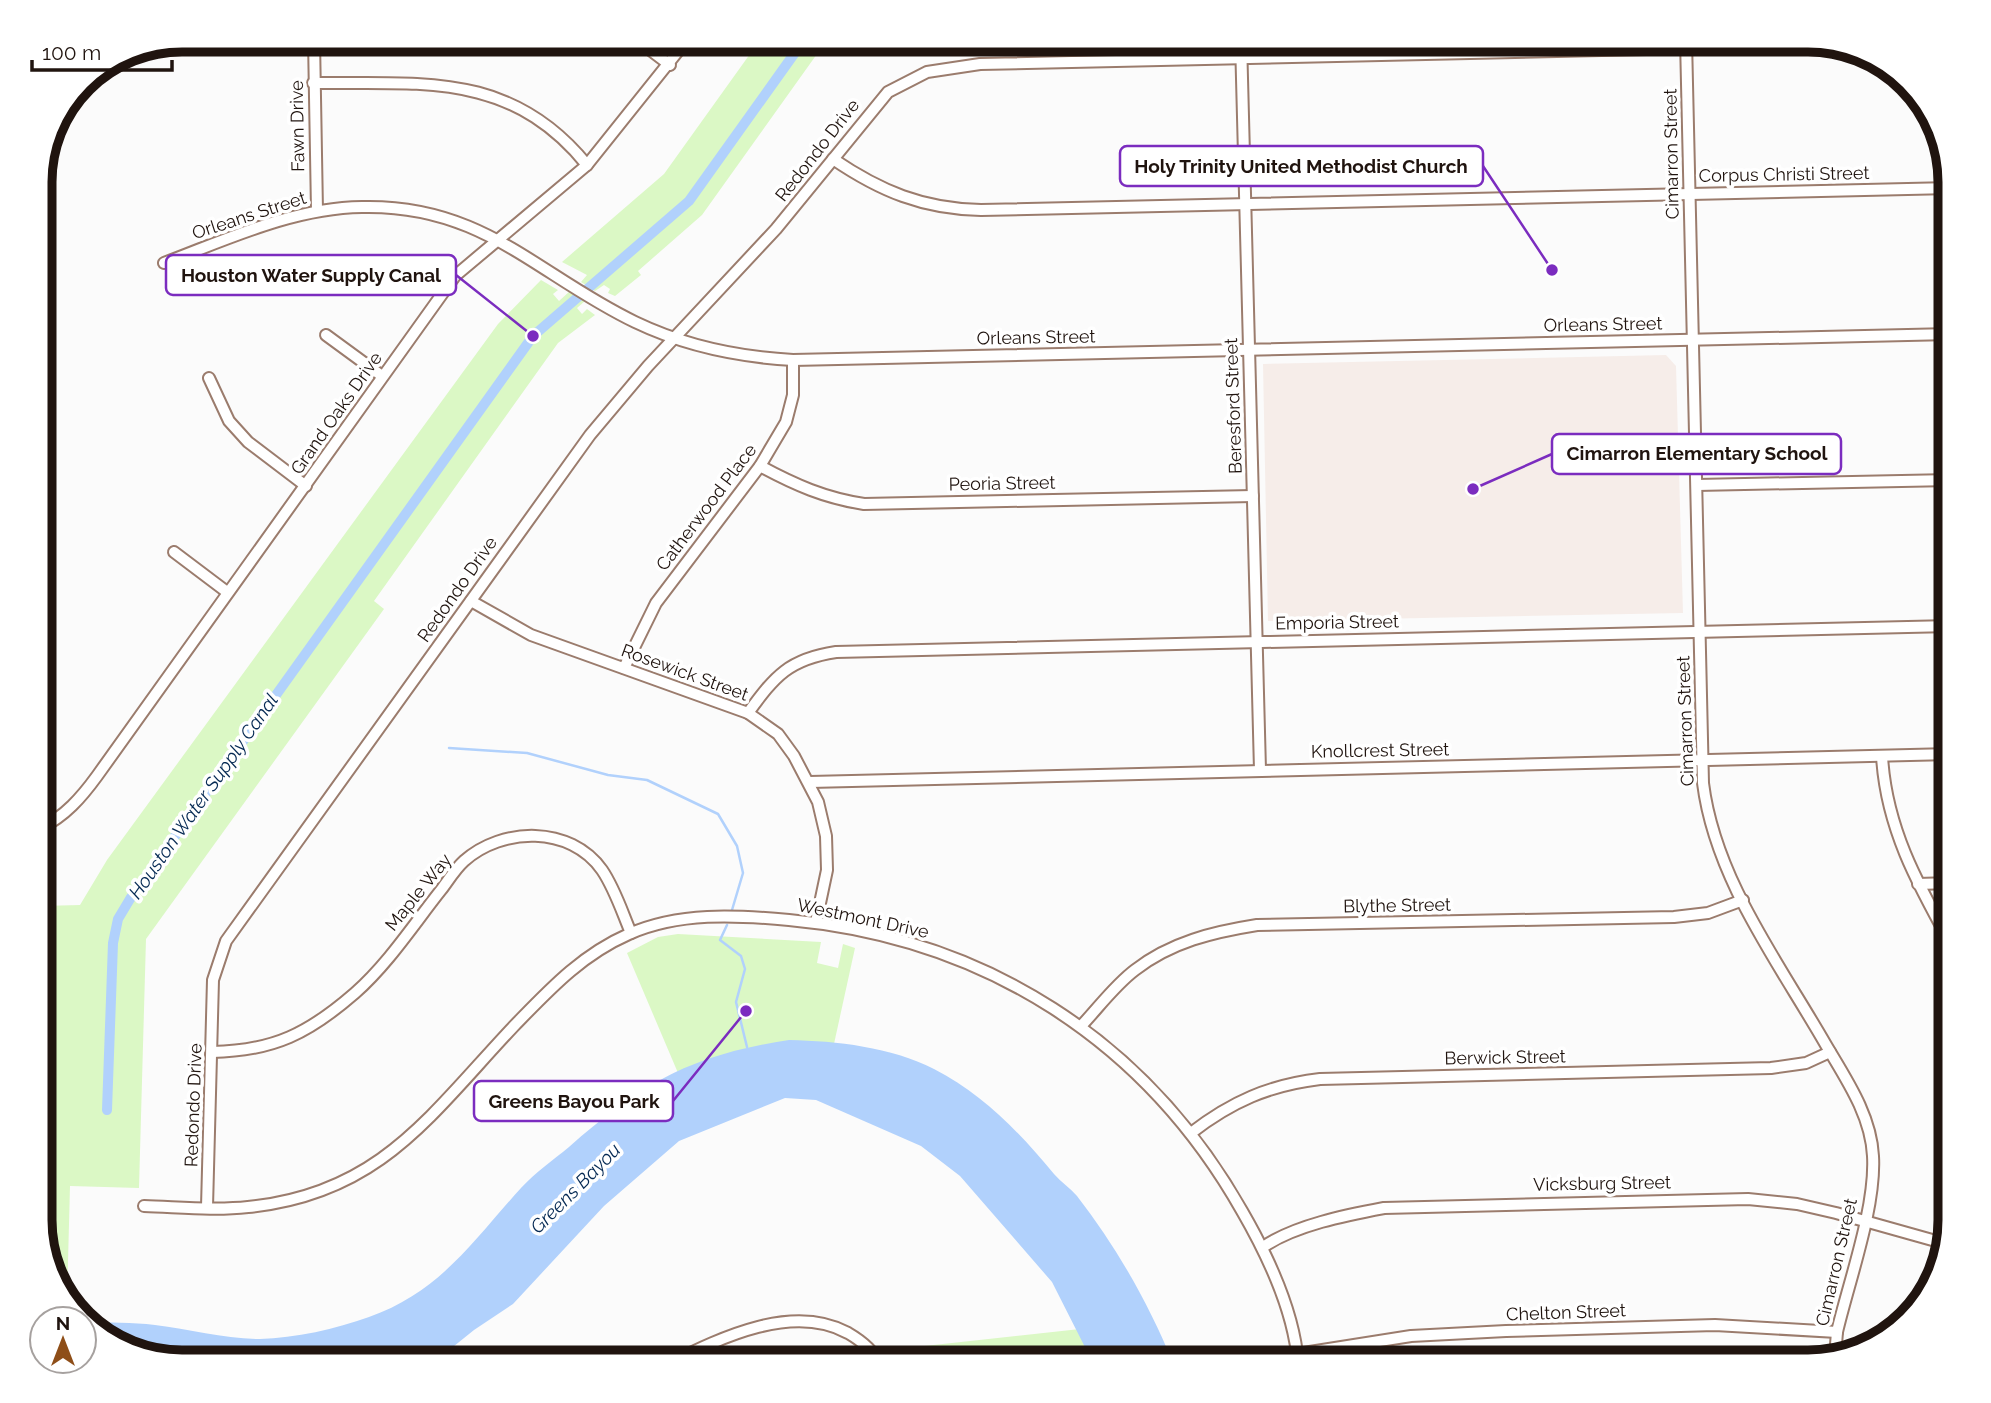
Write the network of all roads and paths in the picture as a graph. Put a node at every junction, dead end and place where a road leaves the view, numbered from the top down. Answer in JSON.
{"nodes":[{"id":1,"x":314,"y":52,"type":"edge"},
{"id":2,"x":653,"y":52,"type":"edge"},
{"id":3,"x":679,"y":52,"type":"edge"},
{"id":4,"x":1241,"y":52,"type":"edge"},
{"id":5,"x":1464,"y":52,"type":"edge"},
{"id":6,"x":1686,"y":52,"type":"edge"},
{"id":7,"x":1241,"y":60,"type":"junction"},
{"id":8,"x":670,"y":65,"type":"junction"},
{"id":9,"x":313,"y":83,"type":"junction"},
{"id":10,"x":833,"y":159,"type":"junction"},
{"id":11,"x":587,"y":164,"type":"junction"},
{"id":12,"x":1938,"y":188,"type":"edge"},
{"id":13,"x":1689,"y":193,"type":"junction"},
{"id":14,"x":1245,"y":204,"type":"junction"},
{"id":15,"x":317,"y":211,"type":"junction"},
{"id":16,"x":498,"y":239,"type":"junction"},
{"id":17,"x":164,"y":263,"type":"dead end"},
{"id":18,"x":1938,"y":334,"type":"edge"},
{"id":19,"x":326,"y":335,"type":"dead end"},
{"id":20,"x":675,"y":337,"type":"junction"},
{"id":21,"x":1694,"y":340,"type":"junction"},
{"id":22,"x":1248,"y":349,"type":"junction"},
{"id":23,"x":793,"y":360,"type":"junction"},
{"id":24,"x":382,"y":376,"type":"junction"},
{"id":25,"x":209,"y":378,"type":"dead end"},
{"id":26,"x":761,"y":466,"type":"junction"},
{"id":27,"x":1938,"y":480,"type":"edge"},
{"id":28,"x":1697,"y":485,"type":"junction"},
{"id":29,"x":306,"y":486,"type":"junction"},
{"id":30,"x":1253,"y":496,"type":"junction"},
{"id":31,"x":174,"y":552,"type":"dead end"},
{"id":32,"x":227,"y":593,"type":"junction"},
{"id":33,"x":471,"y":601,"type":"junction"},
{"id":34,"x":1938,"y":626,"type":"edge"},
{"id":35,"x":1700,"y":632,"type":"junction"},
{"id":36,"x":1256,"y":640,"type":"junction"},
{"id":37,"x":624,"y":668,"type":"junction"},
{"id":38,"x":748,"y":713,"type":"junction"},
{"id":39,"x":1938,"y":754,"type":"edge"},
{"id":40,"x":1882,"y":756,"type":"junction"},
{"id":41,"x":1703,"y":761,"type":"junction"},
{"id":42,"x":1260,"y":770,"type":"junction"},
{"id":43,"x":810,"y":782,"type":"junction"},
{"id":44,"x":53,"y":822,"type":"edge"},
{"id":45,"x":1938,"y":883,"type":"edge"},
{"id":46,"x":1918,"y":884,"type":"junction"},
{"id":47,"x":1743,"y":901,"type":"junction"},
{"id":48,"x":1938,"y":920,"type":"edge"},
{"id":49,"x":816,"y":922,"type":"junction"},
{"id":50,"x":631,"y":933,"type":"junction"},
{"id":51,"x":1082,"y":1025,"type":"junction"},
{"id":52,"x":212,"y":1052,"type":"junction"},
{"id":53,"x":1830,"y":1052,"type":"junction"},
{"id":54,"x":1191,"y":1133,"type":"junction"},
{"id":55,"x":144,"y":1206,"type":"dead end"},
{"id":56,"x":207,"y":1207,"type":"junction"},
{"id":57,"x":1864,"y":1220,"type":"junction"},
{"id":58,"x":1937,"y":1241,"type":"edge"},
{"id":59,"x":1263,"y":1247,"type":"junction"},
{"id":60,"x":1836,"y":1332,"type":"junction"},
{"id":61,"x":1835,"y":1347,"type":"edge"},
{"id":62,"x":702,"y":1350,"type":"edge"},
{"id":63,"x":868,"y":1350,"type":"edge"},
{"id":64,"x":1296,"y":1350,"type":"edge"},
{"id":65,"x":1339,"y":1350,"type":"edge"}],
"edges":[{"from":1,"to":9,"type":"street","name":"Fawn Drive"},
{"from":2,"to":8,"type":"street"},
{"from":3,"to":8,"type":"street","name":"Grand Oaks Drive"},
{"from":4,"to":7,"type":"street","name":"Beresford Street"},
{"from":5,"to":7,"type":"street","name":"Redondo Drive"},
{"from":6,"to":13,"type":"street","name":"Cimarron Street"},
{"from":7,"to":10,"type":"street","name":"Redondo Drive"},
{"from":7,"to":14,"type":"street","name":"Beresford Street"},
{"from":8,"to":11,"type":"street","name":"Grand Oaks Drive"},
{"from":9,"to":11,"type":"street"},
{"from":9,"to":15,"type":"street","name":"Fawn Drive"},
{"from":10,"to":14,"type":"street","name":"Corpus Christi Street"},
{"from":10,"to":20,"type":"street","name":"Redondo Drive"},
{"from":11,"to":16,"type":"street","name":"Grand Oaks Drive"},
{"from":12,"to":13,"type":"street","name":"Corpus Christi Street"},
{"from":13,"to":14,"type":"street","name":"Corpus Christi Street"},
{"from":13,"to":21,"type":"street","name":"Cimarron Street"},
{"from":14,"to":22,"type":"street","name":"Beresford Street"},
{"from":15,"to":16,"type":"street","name":"Orleans Street"},
{"from":15,"to":17,"type":"street","name":"Orleans Street"},
{"from":16,"to":20,"type":"street","name":"Orleans Street"},
{"from":16,"to":24,"type":"street","name":"Grand Oaks Drive"},
{"from":18,"to":21,"type":"street","name":"Orleans Street"},
{"from":19,"to":24,"type":"street"},
{"from":20,"to":23,"type":"street","name":"Orleans Street"},
{"from":20,"to":33,"type":"street","name":"Redondo Drive"},
{"from":21,"to":22,"type":"street","name":"Orleans Street"},
{"from":21,"to":28,"type":"street","name":"Cimarron Street"},
{"from":22,"to":23,"type":"street","name":"Orleans Street"},
{"from":22,"to":30,"type":"street","name":"Beresford Street"},
{"from":23,"to":26,"type":"street","name":"Catherwood Place"},
{"from":24,"to":29,"type":"street","name":"Grand Oaks Drive"},
{"from":25,"to":29,"type":"street"},
{"from":26,"to":30,"type":"street","name":"Peoria Street"},
{"from":26,"to":37,"type":"street","name":"Catherwood Place"},
{"from":27,"to":28,"type":"street"},
{"from":28,"to":35,"type":"street","name":"Cimarron Street"},
{"from":29,"to":32,"type":"street","name":"Grand Oaks Drive"},
{"from":30,"to":36,"type":"street","name":"Beresford Street"},
{"from":31,"to":32,"type":"street"},
{"from":32,"to":44,"type":"street","name":"Grand Oaks Drive"},
{"from":33,"to":37,"type":"street","name":"Rosewick Street"},
{"from":33,"to":52,"type":"street","name":"Redondo Drive"},
{"from":34,"to":35,"type":"street","name":"Emporia Street"},
{"from":35,"to":36,"type":"street","name":"Emporia Street"},
{"from":35,"to":41,"type":"street","name":"Cimarron Street"},
{"from":36,"to":38,"type":"street","name":"Emporia Street"},
{"from":36,"to":42,"type":"street","name":"Beresford Street"},
{"from":37,"to":38,"type":"street","name":"Rosewick Street"},
{"from":38,"to":43,"type":"street","name":"Rosewick Street"},
{"from":39,"to":40,"type":"street","name":"Knollcrest Street"},
{"from":40,"to":41,"type":"street","name":"Knollcrest Street"},
{"from":40,"to":46,"type":"street"},
{"from":41,"to":42,"type":"street","name":"Knollcrest Street"},
{"from":41,"to":47,"type":"street","name":"Cimarron Street"},
{"from":42,"to":43,"type":"street","name":"Knollcrest Street"},
{"from":43,"to":49,"type":"street","name":"Rosewick Street"},
{"from":45,"to":46,"type":"street"},
{"from":46,"to":48,"type":"street"},
{"from":47,"to":51,"type":"street","name":"Blythe Street"},
{"from":47,"to":53,"type":"street","name":"Cimarron Street"},
{"from":49,"to":50,"type":"street","name":"Westmont Drive"},
{"from":49,"to":51,"type":"street","name":"Westmont Drive"},
{"from":50,"to":52,"type":"street","name":"Maple Way"},
{"from":50,"to":56,"type":"street","name":"Westmont Drive"},
{"from":51,"to":54,"type":"street","name":"Westmont Drive"},
{"from":52,"to":56,"type":"street","name":"Redondo Drive"},
{"from":53,"to":54,"type":"street","name":"Berwick Street"},
{"from":53,"to":57,"type":"street","name":"Cimarron Street"},
{"from":54,"to":59,"type":"street","name":"Westmont Drive"},
{"from":55,"to":56,"type":"street","name":"Westmont Drive"},
{"from":57,"to":58,"type":"street","name":"Vicksburg Street"},
{"from":57,"to":59,"type":"street","name":"Vicksburg Street"},
{"from":57,"to":60,"type":"street","name":"Cimarron Street"},
{"from":59,"to":64,"type":"street","name":"Westmont Drive"},
{"from":60,"to":61,"type":"street","name":"Cimarron Street"},
{"from":60,"to":65,"type":"street","name":"Chelton Street"},
{"from":62,"to":63,"type":"street"}]}
